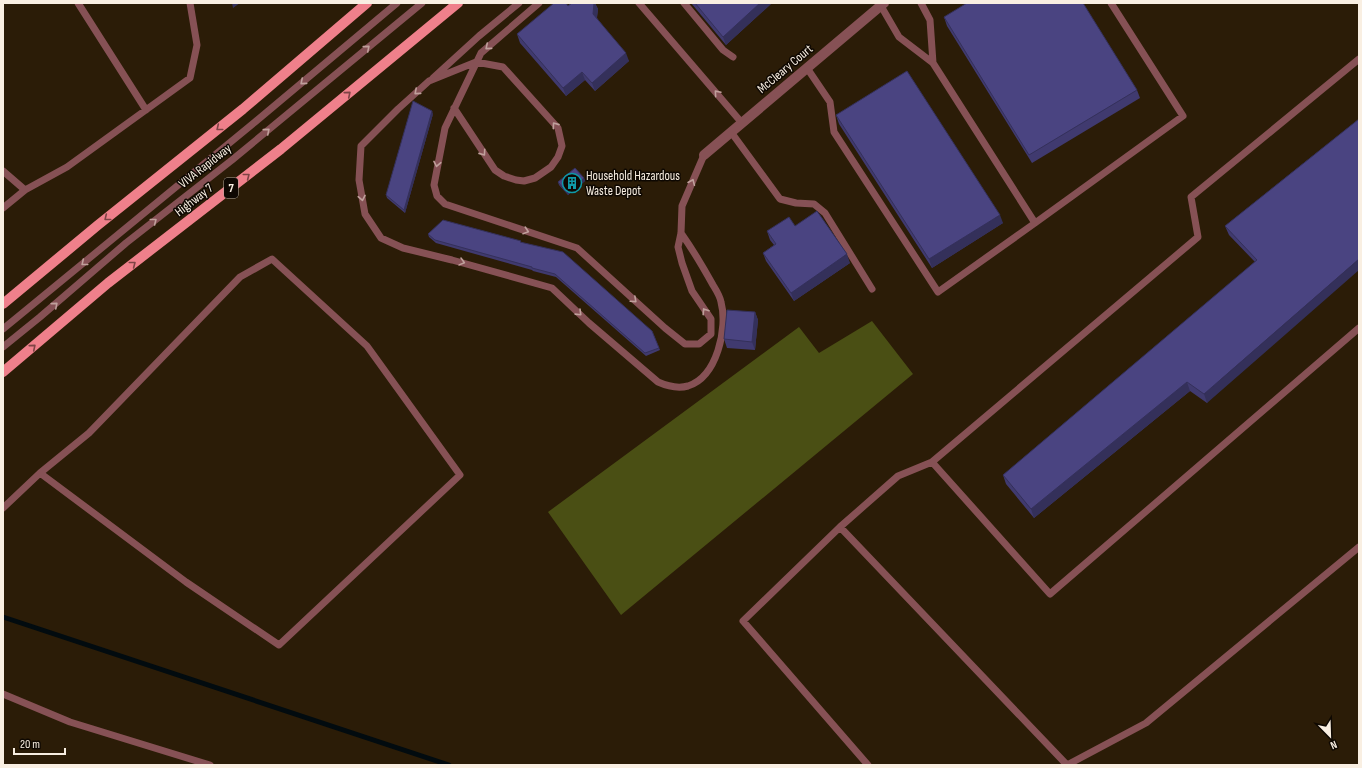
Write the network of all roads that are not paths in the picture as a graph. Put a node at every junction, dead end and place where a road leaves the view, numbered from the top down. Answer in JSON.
{"nodes":[{"id":1,"x":78,"y":3,"type":"edge"},
{"id":2,"x":190,"y":3,"type":"edge"},
{"id":3,"x":367,"y":3,"type":"edge"},
{"id":4,"x":397,"y":3,"type":"edge"},
{"id":5,"x":422,"y":3,"type":"edge"},
{"id":6,"x":458,"y":3,"type":"edge"},
{"id":7,"x":519,"y":3,"type":"edge"},
{"id":8,"x":539,"y":3,"type":"edge"},
{"id":9,"x":639,"y":3,"type":"edge"},
{"id":10,"x":684,"y":3,"type":"edge"},
{"id":11,"x":921,"y":3,"type":"edge"},
{"id":12,"x":1111,"y":3,"type":"edge"},
{"id":13,"x":882,"y":4,"type":"edge"},
{"id":14,"x":733,"y":57,"type":"dead end"},
{"id":15,"x":1359,"y":59,"type":"edge"},
{"id":16,"x":476,"y":62,"type":"junction"},
{"id":17,"x":933,"y":63,"type":"junction"},
{"id":18,"x":807,"y":68,"type":"junction"},
{"id":19,"x":429,"y":81,"type":"junction"},
{"id":20,"x":454,"y":108,"type":"junction"},
{"id":21,"x":146,"y":110,"type":"junction"},
{"id":22,"x":742,"y":123,"type":"junction"},
{"id":23,"x":730,"y":132,"type":"junction"},
{"id":24,"x":704,"y":155,"type":"joint"},
{"id":25,"x":3,"y":171,"type":"edge"},
{"id":26,"x":25,"y":190,"type":"junction"},
{"id":27,"x":3,"y":208,"type":"edge"},
{"id":28,"x":1035,"y":223,"type":"junction"},
{"id":29,"x":681,"y":233,"type":"junction"},
{"id":30,"x":872,"y":289,"type":"dead end"},
{"id":31,"x":3,"y":304,"type":"edge"},
{"id":32,"x":1359,"y":328,"type":"edge"},
{"id":33,"x":3,"y":329,"type":"edge"},
{"id":34,"x":3,"y":347,"type":"edge"},
{"id":35,"x":3,"y":372,"type":"edge"},
{"id":36,"x":932,"y":462,"type":"junction"},
{"id":37,"x":40,"y":473,"type":"junction"},
{"id":38,"x":3,"y":508,"type":"edge"},
{"id":39,"x":840,"y":527,"type":"junction"},
{"id":40,"x":1359,"y":547,"type":"edge"},
{"id":41,"x":3,"y":694,"type":"edge"},
{"id":42,"x":210,"y":765,"type":"edge"},
{"id":43,"x":868,"y":765,"type":"edge"},
{"id":44,"x":1067,"y":765,"type":"edge"}],
"edges":[{"from":1,"to":21,"type":"lane"},
{"from":2,"to":21,"type":"lane"},
{"from":3,"to":31,"type":"main road","one_way":true},
{"from":4,"to":33,"type":"lane","name":"VIVA Rapidway","one_way":true},
{"from":34,"to":5,"type":"lane","name":"VIVA Rapidway","one_way":true},
{"from":35,"to":6,"type":"main road","name":"Highway 7","number":"7","one_way":true},
{"from":7,"to":19,"type":"lane"},
{"from":8,"to":16,"type":"lane","one_way":true},
{"from":22,"to":9,"type":"lane","one_way":true},
{"from":10,"to":14,"type":"lane"},
{"from":11,"to":17,"type":"lane"},
{"from":12,"to":28,"type":"lane"},
{"from":13,"to":17,"type":"lane"},
{"from":13,"to":18,"type":"street","name":"McCleary Court"},
{"from":15,"to":36,"type":"lane"},
{"from":16,"to":19,"type":"lane"},
{"from":16,"to":20,"type":"lane"},
{"from":20,"to":16,"type":"lane","one_way":true},
{"from":17,"to":28,"type":"lane"},
{"from":18,"to":22,"type":"street","name":"McCleary Court"},
{"from":18,"to":28,"type":"lane"},
{"from":19,"to":29,"type":"lane","one_way":true},
{"from":20,"to":29,"type":"lane","one_way":true},
{"from":21,"to":26,"type":"lane"},
{"from":22,"to":23,"type":"street","name":"McCleary Court"},
{"from":23,"to":24,"type":"street","name":"McCleary Court"},
{"from":23,"to":30,"type":"lane"},
{"from":29,"to":24,"type":"lane","one_way":true},
{"from":25,"to":26,"type":"lane"},
{"from":26,"to":27,"type":"lane"},
{"from":32,"to":36,"type":"lane"},
{"from":36,"to":39,"type":"lane"},
{"from":37,"to":37,"type":"lane"},
{"from":37,"to":38,"type":"lane"},
{"from":39,"to":43,"type":"lane"},
{"from":39,"to":44,"type":"lane"},
{"from":40,"to":44,"type":"lane"},
{"from":41,"to":42,"type":"lane"}]}
